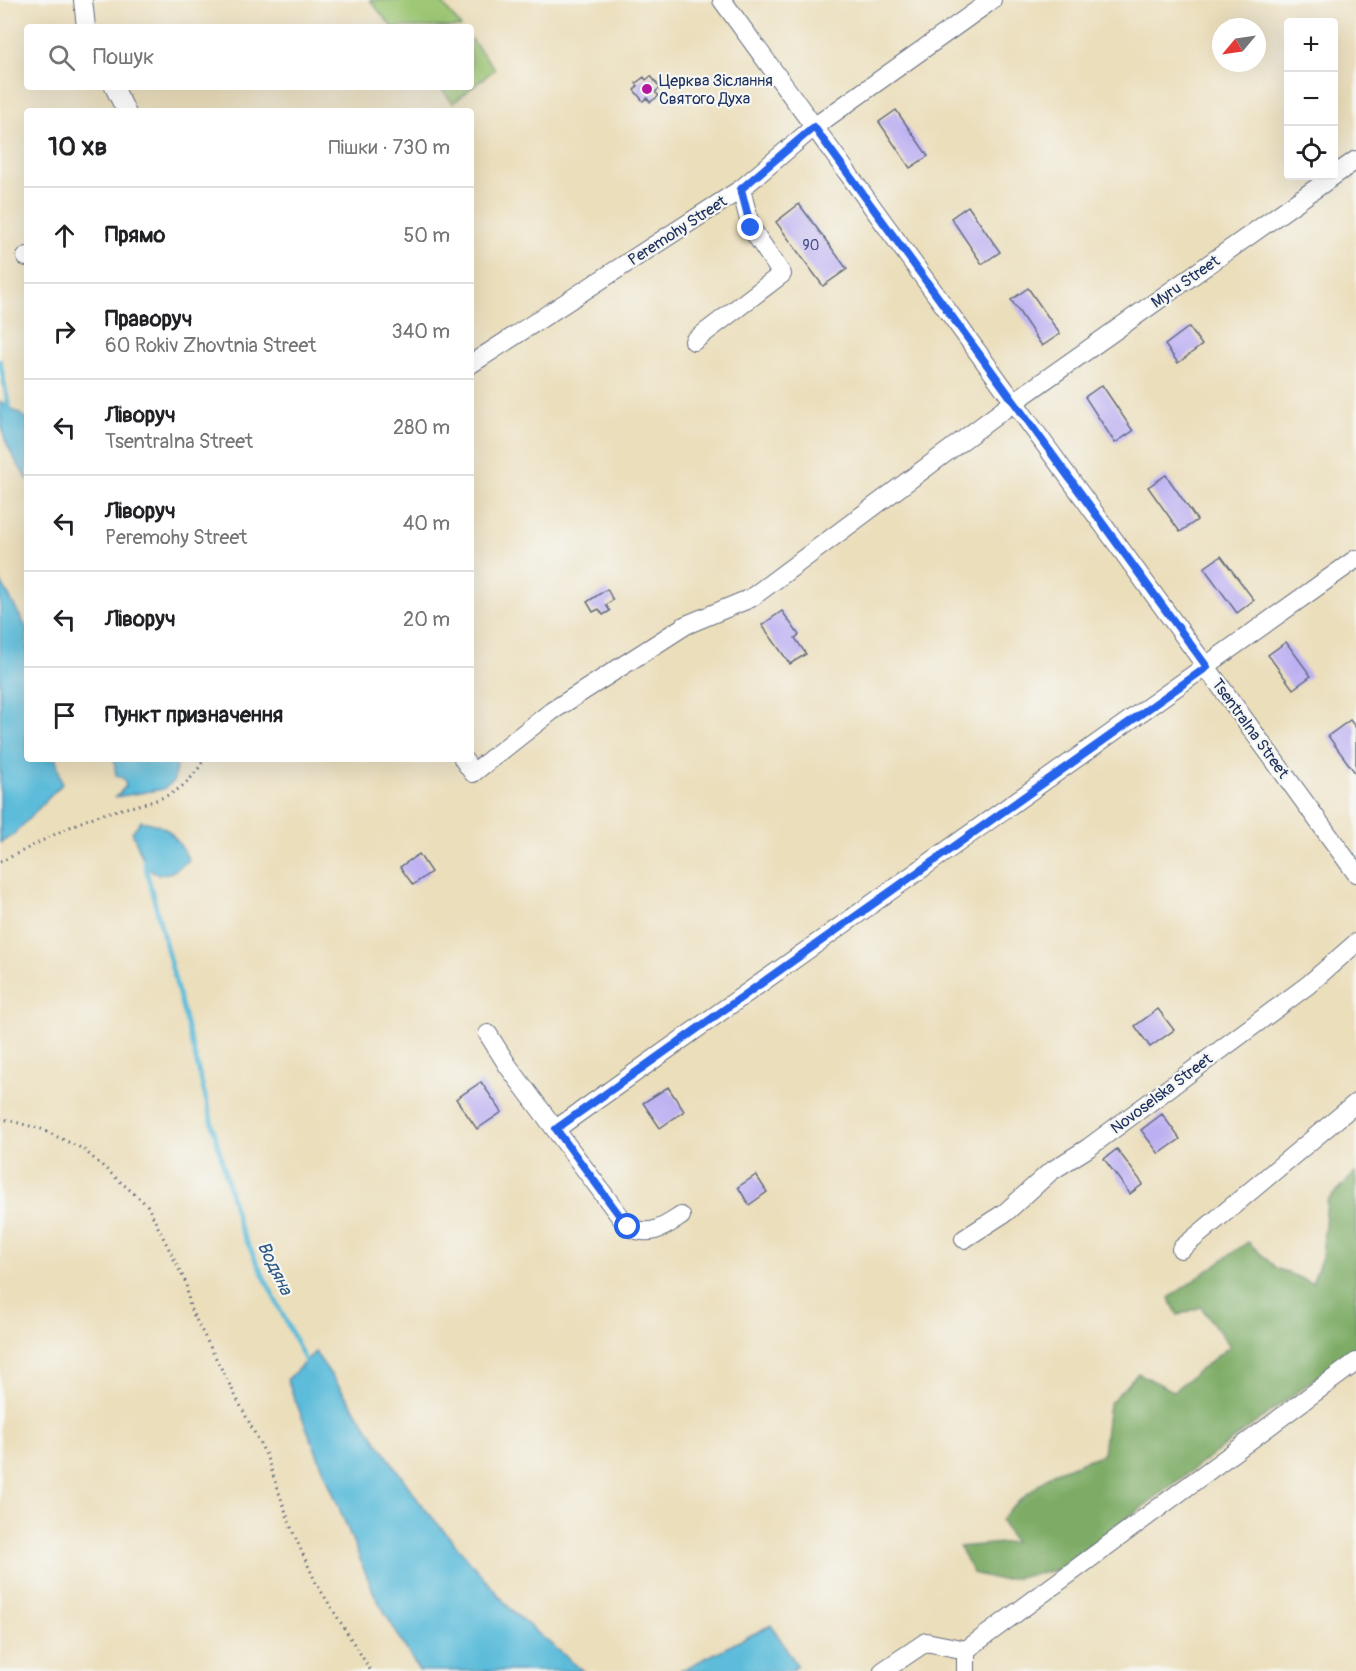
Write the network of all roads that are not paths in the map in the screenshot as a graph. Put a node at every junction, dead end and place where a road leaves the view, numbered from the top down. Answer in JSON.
{"nodes":[{"id":1,"x":83,"y":0,"type":"edge"},
{"id":2,"x":722,"y":0,"type":"edge"},
{"id":3,"x":992,"y":0,"type":"edge"},
{"id":4,"x":86,"y":24,"type":"edge"},
{"id":5,"x":116,"y":90,"type":"edge"},
{"id":6,"x":124,"y":108,"type":"edge"},
{"id":7,"x":814,"y":127,"type":"junction"},
{"id":8,"x":1356,"y":160,"type":"edge"},
{"id":9,"x":741,"y":189,"type":"junction"},
{"id":10,"x":693,"y":341,"type":"dead end"},
{"id":11,"x":474,"y":362,"type":"edge"},
{"id":12,"x":1014,"y":402,"type":"junction"},
{"id":13,"x":1356,"y":560,"type":"edge"},
{"id":14,"x":1207,"y":667,"type":"junction"},
{"id":15,"x":465,"y":762,"type":"edge"},
{"id":16,"x":1356,"y":873,"type":"edge"},
{"id":17,"x":1356,"y":943,"type":"edge"},
{"id":18,"x":488,"y":1034,"type":"dead end"},
{"id":19,"x":1356,"y":1103,"type":"edge"},
{"id":20,"x":556,"y":1129,"type":"junction"},
{"id":21,"x":681,"y":1216,"type":"dead end"},
{"id":22,"x":964,"y":1239,"type":"dead end"},
{"id":23,"x":1181,"y":1249,"type":"dead end"},
{"id":24,"x":1356,"y":1362,"type":"edge"},
{"id":25,"x":966,"y":1650,"type":"junction"},
{"id":26,"x":883,"y":1671,"type":"edge"},
{"id":27,"x":966,"y":1671,"type":"edge"}],
"edges":[{"from":1,"to":4,"type":"street"},
{"from":2,"to":7,"type":"street","name":"Tsentralna Street"},
{"from":3,"to":7,"type":"street","name":"Peremohy Street"},
{"from":5,"to":6,"type":"street"},
{"from":7,"to":9,"type":"street","name":"Peremohy Street"},
{"from":7,"to":12,"type":"street","name":"Tsentralna Street"},
{"from":8,"to":12,"type":"street","name":"Myru Street"},
{"from":9,"to":10,"type":"street"},
{"from":9,"to":11,"type":"street","name":"Peremohy Street"},
{"from":12,"to":14,"type":"street","name":"Tsentralna Street"},
{"from":12,"to":15,"type":"street","name":"Myru Street"},
{"from":13,"to":14,"type":"street"},
{"from":14,"to":16,"type":"street","name":"Tsentralna Street"},
{"from":14,"to":20,"type":"street"},
{"from":17,"to":22,"type":"street","name":"Novoselska Street"},
{"from":18,"to":20,"type":"street"},
{"from":19,"to":23,"type":"street"},
{"from":20,"to":21,"type":"street"},
{"from":24,"to":25,"type":"street"},
{"from":25,"to":26,"type":"street"},
{"from":25,"to":27,"type":"street"}]}
